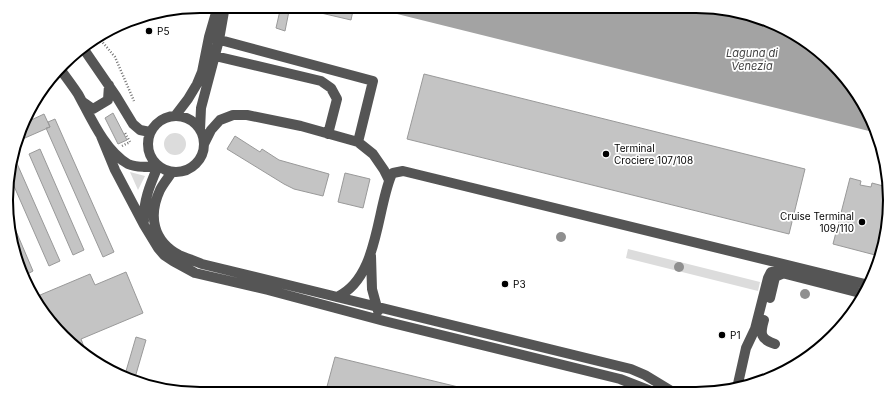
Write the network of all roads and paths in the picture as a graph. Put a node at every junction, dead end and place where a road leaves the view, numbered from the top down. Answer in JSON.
{"nodes":[{"id":1,"x":216,"y":13,"type":"edge"},
{"id":2,"x":224,"y":13,"type":"edge"},
{"id":3,"x":209,"y":36,"type":"junction"},
{"id":4,"x":219,"y":40,"type":"junction"},
{"id":5,"x":86,"y":52,"type":"edge"},
{"id":6,"x":215,"y":56,"type":"junction"},
{"id":7,"x":63,"y":73,"type":"edge"},
{"id":8,"x":109,"y":85,"type":"junction"},
{"id":9,"x":81,"y":101,"type":"junction"},
{"id":10,"x":175,"y":116,"type":"junction"},
{"id":11,"x":200,"y":130,"type":"junction"},
{"id":12,"x":150,"y":132,"type":"junction"},
{"id":13,"x":328,"y":134,"type":"junction"},
{"id":14,"x":101,"y":136,"type":"junction"},
{"id":15,"x":358,"y":142,"type":"junction"},
{"id":16,"x":204,"y":144,"type":"junction"},
{"id":17,"x":158,"y":166,"type":"junction"},
{"id":18,"x":172,"y":172,"type":"junction"},
{"id":19,"x":389,"y":180,"type":"junction"},
{"id":20,"x":144,"y":225,"type":"junction"},
{"id":21,"x":372,"y":250,"type":"junction"},
{"id":22,"x":782,"y":274,"type":"junction"},
{"id":23,"x":864,"y":284,"type":"edge"},
{"id":24,"x":859,"y":293,"type":"edge"},
{"id":25,"x":337,"y":297,"type":"junction"},
{"id":26,"x":376,"y":306,"type":"junction"},
{"id":27,"x":384,"y":321,"type":"junction"},
{"id":28,"x":775,"y":344,"type":"dead end"},
{"id":29,"x":742,"y":369,"type":"junction"},
{"id":30,"x":744,"y":381,"type":"edge"},
{"id":31,"x":739,"y":382,"type":"edge"},
{"id":32,"x":642,"y":387,"type":"edge"},
{"id":33,"x":665,"y":387,"type":"edge"}],
"edges":[{"from":1,"to":3,"type":"lane"},
{"from":2,"to":4,"type":"lane"},
{"from":3,"to":4,"type":"lane"},
{"from":3,"to":10,"type":"lane"},
{"from":4,"to":6,"type":"lane"},
{"from":4,"to":15,"type":"lane"},
{"from":5,"to":8,"type":"lane"},
{"from":6,"to":11,"type":"lane"},
{"from":6,"to":13,"type":"lane"},
{"from":7,"to":9,"type":"lane"},
{"from":8,"to":9,"type":"lane"},
{"from":8,"to":12,"type":"lane"},
{"from":9,"to":14,"type":"lane"},
{"from":10,"to":11,"type":"lane"},
{"from":10,"to":12,"type":"lane"},
{"from":11,"to":16,"type":"lane"},
{"from":12,"to":17,"type":"lane"},
{"from":13,"to":15,"type":"lane"},
{"from":13,"to":16,"type":"lane"},
{"from":14,"to":17,"type":"lane"},
{"from":14,"to":20,"type":"lane"},
{"from":15,"to":19,"type":"lane"},
{"from":16,"to":18,"type":"lane"},
{"from":17,"to":18,"type":"lane"},
{"from":17,"to":20,"type":"lane"},
{"from":18,"to":25,"type":"lane"},
{"from":19,"to":21,"type":"lane"},
{"from":19,"to":23,"type":"lane"},
{"from":20,"to":27,"type":"lane"},
{"from":21,"to":25,"type":"lane"},
{"from":21,"to":26,"type":"lane"},
{"from":22,"to":24,"type":"lane"},
{"from":22,"to":28,"type":"lane"},
{"from":22,"to":29,"type":"lane"},
{"from":25,"to":26,"type":"lane"},
{"from":26,"to":27,"type":"lane"},
{"from":26,"to":33,"type":"lane"},
{"from":27,"to":32,"type":"lane"},
{"from":29,"to":30,"type":"lane"},
{"from":29,"to":31,"type":"lane"}]}
